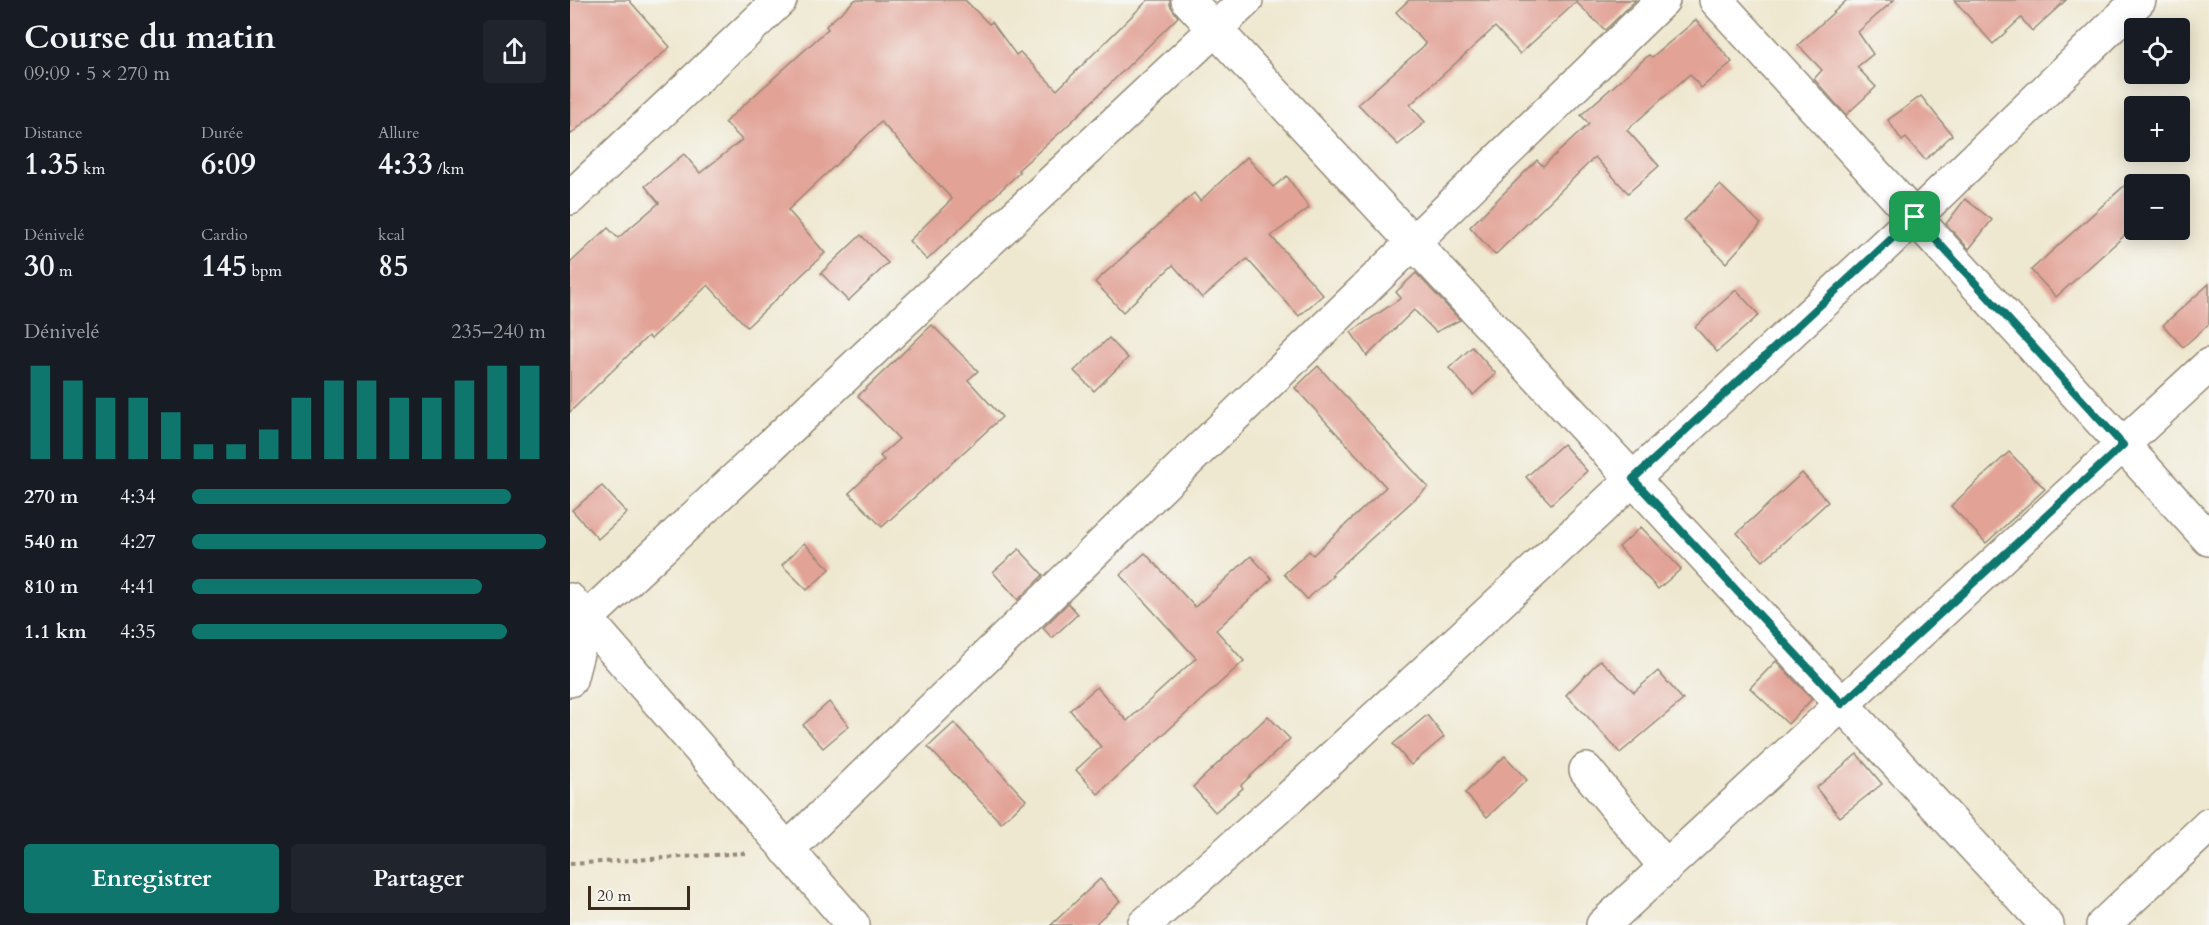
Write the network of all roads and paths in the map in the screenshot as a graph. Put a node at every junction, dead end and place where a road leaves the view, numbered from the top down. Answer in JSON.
{"nodes":[{"id":1,"x":780,"y":0,"type":"edge"},
{"id":2,"x":1188,"y":0,"type":"edge"},
{"id":3,"x":1246,"y":0,"type":"edge"},
{"id":4,"x":1663,"y":0,"type":"edge"},
{"id":5,"x":1716,"y":0,"type":"edge"},
{"id":6,"x":2139,"y":0,"type":"edge"},
{"id":7,"x":1215,"y":29,"type":"junction"},
{"id":8,"x":570,"y":198,"type":"edge"},
{"id":9,"x":1915,"y":217,"type":"junction"},
{"id":10,"x":1413,"y":243,"type":"junction"},
{"id":11,"x":2209,"y":365,"type":"edge"},
{"id":12,"x":2123,"y":445,"type":"junction"},
{"id":13,"x":1633,"y":479,"type":"junction"},
{"id":14,"x":2209,"y":539,"type":"edge"},
{"id":15,"x":578,"y":610,"type":"edge"},
{"id":16,"x":570,"y":680,"type":"edge"},
{"id":17,"x":1842,"y":704,"type":"junction"},
{"id":18,"x":1586,"y":770,"type":"dead end"},
{"id":19,"x":2209,"y":825,"type":"edge"},
{"id":20,"x":787,"y":850,"type":"junction"},
{"id":21,"x":570,"y":864,"type":"edge"},
{"id":22,"x":1665,"y":866,"type":"junction"},
{"id":23,"x":853,"y":925,"type":"edge"},
{"id":24,"x":1144,"y":925,"type":"edge"},
{"id":25,"x":1603,"y":925,"type":"edge"},
{"id":26,"x":2047,"y":925,"type":"edge"},
{"id":27,"x":2103,"y":925,"type":"edge"}],
"edges":[{"from":1,"to":8,"type":"street"},
{"from":2,"to":7,"type":"street"},
{"from":3,"to":7,"type":"street"},
{"from":4,"to":10,"type":"street"},
{"from":5,"to":9,"type":"street"},
{"from":6,"to":9,"type":"street"},
{"from":7,"to":10,"type":"street"},
{"from":7,"to":15,"type":"street"},
{"from":9,"to":12,"type":"street"},
{"from":9,"to":13,"type":"street"},
{"from":10,"to":13,"type":"street"},
{"from":10,"to":20,"type":"street"},
{"from":11,"to":12,"type":"street"},
{"from":12,"to":14,"type":"street"},
{"from":12,"to":17,"type":"street"},
{"from":13,"to":17,"type":"street"},
{"from":13,"to":24,"type":"street"},
{"from":15,"to":16,"type":"street"},
{"from":15,"to":20,"type":"street"},
{"from":17,"to":22,"type":"street"},
{"from":17,"to":26,"type":"street"},
{"from":18,"to":22,"type":"street"},
{"from":19,"to":27,"type":"street"},
{"from":20,"to":21,"type":"path"},
{"from":20,"to":23,"type":"street"},
{"from":22,"to":25,"type":"street"}]}
